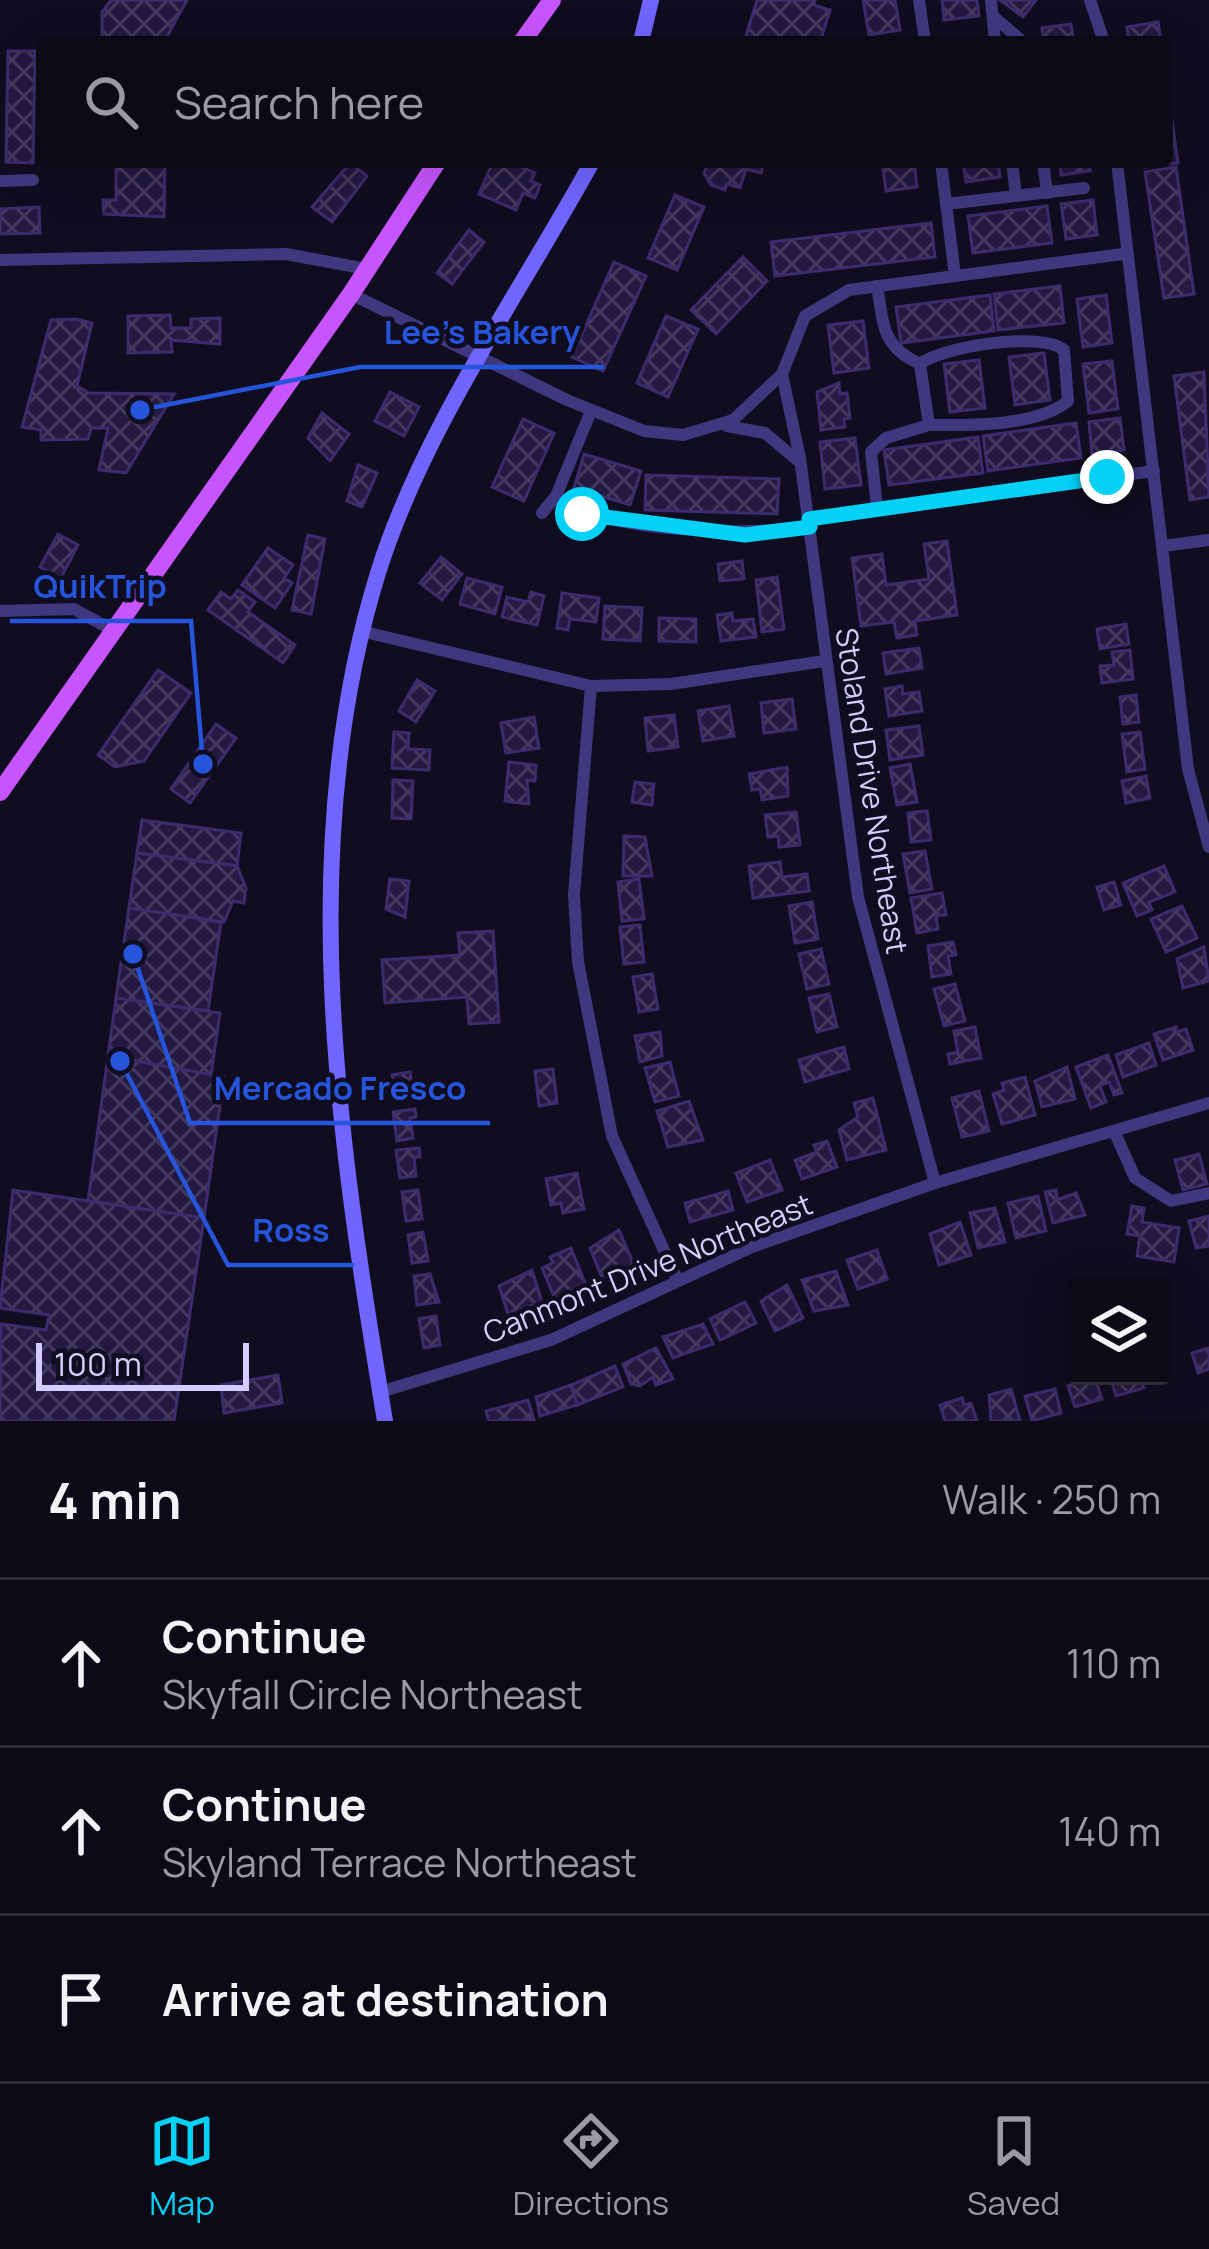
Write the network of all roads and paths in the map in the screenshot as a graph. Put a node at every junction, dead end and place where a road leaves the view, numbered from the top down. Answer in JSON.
{"nodes":[{"id":1,"x":552,"y":0,"type":"edge"},
{"id":2,"x":651,"y":0,"type":"edge"},
{"id":3,"x":920,"y":0,"type":"edge"},
{"id":4,"x":991,"y":0,"type":"edge"},
{"id":5,"x":1090,"y":0,"type":"edge"},
{"id":6,"x":994,"y":17,"type":"junction"},
{"id":7,"x":526,"y":36,"type":"edge"},
{"id":8,"x":642,"y":36,"type":"edge"},
{"id":9,"x":924,"y":36,"type":"edge"},
{"id":10,"x":995,"y":36,"type":"edge"},
{"id":11,"x":1016,"y":36,"type":"edge"},
{"id":12,"x":1102,"y":36,"type":"edge"},
{"id":13,"x":433,"y":168,"type":"edge"},
{"id":14,"x":589,"y":168,"type":"edge"},
{"id":15,"x":941,"y":168,"type":"edge"},
{"id":16,"x":1013,"y":168,"type":"edge"},
{"id":17,"x":1044,"y":168,"type":"edge"},
{"id":18,"x":1117,"y":168,"type":"edge"},
{"id":19,"x":33,"y":179,"type":"dead end"},
{"id":20,"x":0,"y":181,"type":"edge"},
{"id":21,"x":1084,"y":188,"type":"dead end"},
{"id":22,"x":1047,"y":193,"type":"junction"},
{"id":23,"x":1016,"y":195,"type":"junction"},
{"id":24,"x":946,"y":204,"type":"junction"},
{"id":25,"x":1123,"y":254,"type":"junction"},
{"id":26,"x":0,"y":260,"type":"edge"},
{"id":27,"x":368,"y":269,"type":"junction"},
{"id":28,"x":956,"y":276,"type":"junction"},
{"id":29,"x":878,"y":286,"type":"junction"},
{"id":30,"x":351,"y":294,"type":"junction"},
{"id":31,"x":483,"y":357,"type":"junction"},
{"id":32,"x":920,"y":364,"type":"junction"},
{"id":33,"x":782,"y":374,"type":"junction"},
{"id":34,"x":591,"y":411,"type":"junction"},
{"id":35,"x":720,"y":425,"type":"junction"},
{"id":36,"x":929,"y":425,"type":"junction"},
{"id":37,"x":801,"y":465,"type":"junction"},
{"id":38,"x":1154,"y":471,"type":"junction"},
{"id":39,"x":556,"y":496,"type":"junction"},
{"id":40,"x":877,"y":507,"type":"junction"},
{"id":41,"x":542,"y":513,"type":"dead end"},
{"id":42,"x":809,"y":523,"type":"junction"},
{"id":43,"x":1209,"y":540,"type":"edge"},
{"id":44,"x":1163,"y":545,"type":"junction"},
{"id":45,"x":0,"y":611,"type":"edge"},
{"id":46,"x":114,"y":631,"type":"junction"},
{"id":47,"x":365,"y":632,"type":"junction"},
{"id":48,"x":824,"y":661,"type":"junction"},
{"id":49,"x":591,"y":686,"type":"junction"},
{"id":50,"x":0,"y":792,"type":"edge"},
{"id":51,"x":1209,"y":848,"type":"edge"},
{"id":52,"x":1209,"y":1103,"type":"edge"},
{"id":53,"x":1115,"y":1133,"type":"junction"},
{"id":54,"x":935,"y":1183,"type":"junction"},
{"id":55,"x":1209,"y":1193,"type":"edge"},
{"id":56,"x":678,"y":1280,"type":"junction"},
{"id":57,"x":380,"y":1392,"type":"junction"},
{"id":58,"x":385,"y":1421,"type":"edge"}],
"edges":[{"from":1,"to":7,"type":"main road"},
{"from":2,"to":8,"type":"main road"},
{"from":3,"to":9,"type":"street"},
{"from":4,"to":6,"type":"street"},
{"from":5,"to":12,"type":"street"},
{"from":6,"to":10,"type":"street"},
{"from":6,"to":11,"type":"street"},
{"from":13,"to":27,"type":"main road"},
{"from":14,"to":31,"type":"main road"},
{"from":15,"to":24,"type":"street"},
{"from":16,"to":23,"type":"street"},
{"from":17,"to":22,"type":"street"},
{"from":18,"to":25,"type":"street"},
{"from":19,"to":20,"type":"street"},
{"from":21,"to":22,"type":"street"},
{"from":22,"to":23,"type":"street"},
{"from":23,"to":24,"type":"street"},
{"from":24,"to":28,"type":"street"},
{"from":25,"to":28,"type":"street"},
{"from":25,"to":38,"type":"street"},
{"from":26,"to":27,"type":"street"},
{"from":27,"to":30,"type":"main road"},
{"from":28,"to":29,"type":"street"},
{"from":29,"to":32,"type":"street"},
{"from":29,"to":33,"type":"street"},
{"from":30,"to":31,"type":"street"},
{"from":30,"to":46,"type":"main road"},
{"from":31,"to":34,"type":"street"},
{"from":31,"to":47,"type":"main road"},
{"from":32,"to":36,"type":"street"},
{"from":32,"to":36,"type":"street"},
{"from":33,"to":35,"type":"street"},
{"from":33,"to":37,"type":"street","name":"Stoland Drive Northeast"},
{"from":34,"to":35,"type":"street"},
{"from":34,"to":39,"type":"street"},
{"from":35,"to":37,"type":"street"},
{"from":36,"to":40,"type":"street"},
{"from":37,"to":42,"type":"street","name":"Stoland Drive Northeast"},
{"from":38,"to":40,"type":"street"},
{"from":38,"to":44,"type":"street"},
{"from":39,"to":41,"type":"street"},
{"from":39,"to":42,"type":"street"},
{"from":40,"to":42,"type":"street"},
{"from":42,"to":48,"type":"street","name":"Stoland Drive Northeast"},
{"from":43,"to":44,"type":"street"},
{"from":44,"to":51,"type":"street"},
{"from":45,"to":46,"type":"street"},
{"from":46,"to":50,"type":"main road"},
{"from":47,"to":49,"type":"street"},
{"from":47,"to":57,"type":"main road"},
{"from":48,"to":49,"type":"street"},
{"from":48,"to":54,"type":"street","name":"Stoland Drive Northeast"},
{"from":49,"to":56,"type":"street"},
{"from":52,"to":53,"type":"street","name":"Canmont Drive Northeast"},
{"from":53,"to":54,"type":"street","name":"Canmont Drive Northeast"},
{"from":53,"to":55,"type":"street"},
{"from":54,"to":56,"type":"street","name":"Canmont Drive Northeast"},
{"from":56,"to":57,"type":"street","name":"Canmont Drive Northeast"},
{"from":57,"to":58,"type":"main road"}]}
